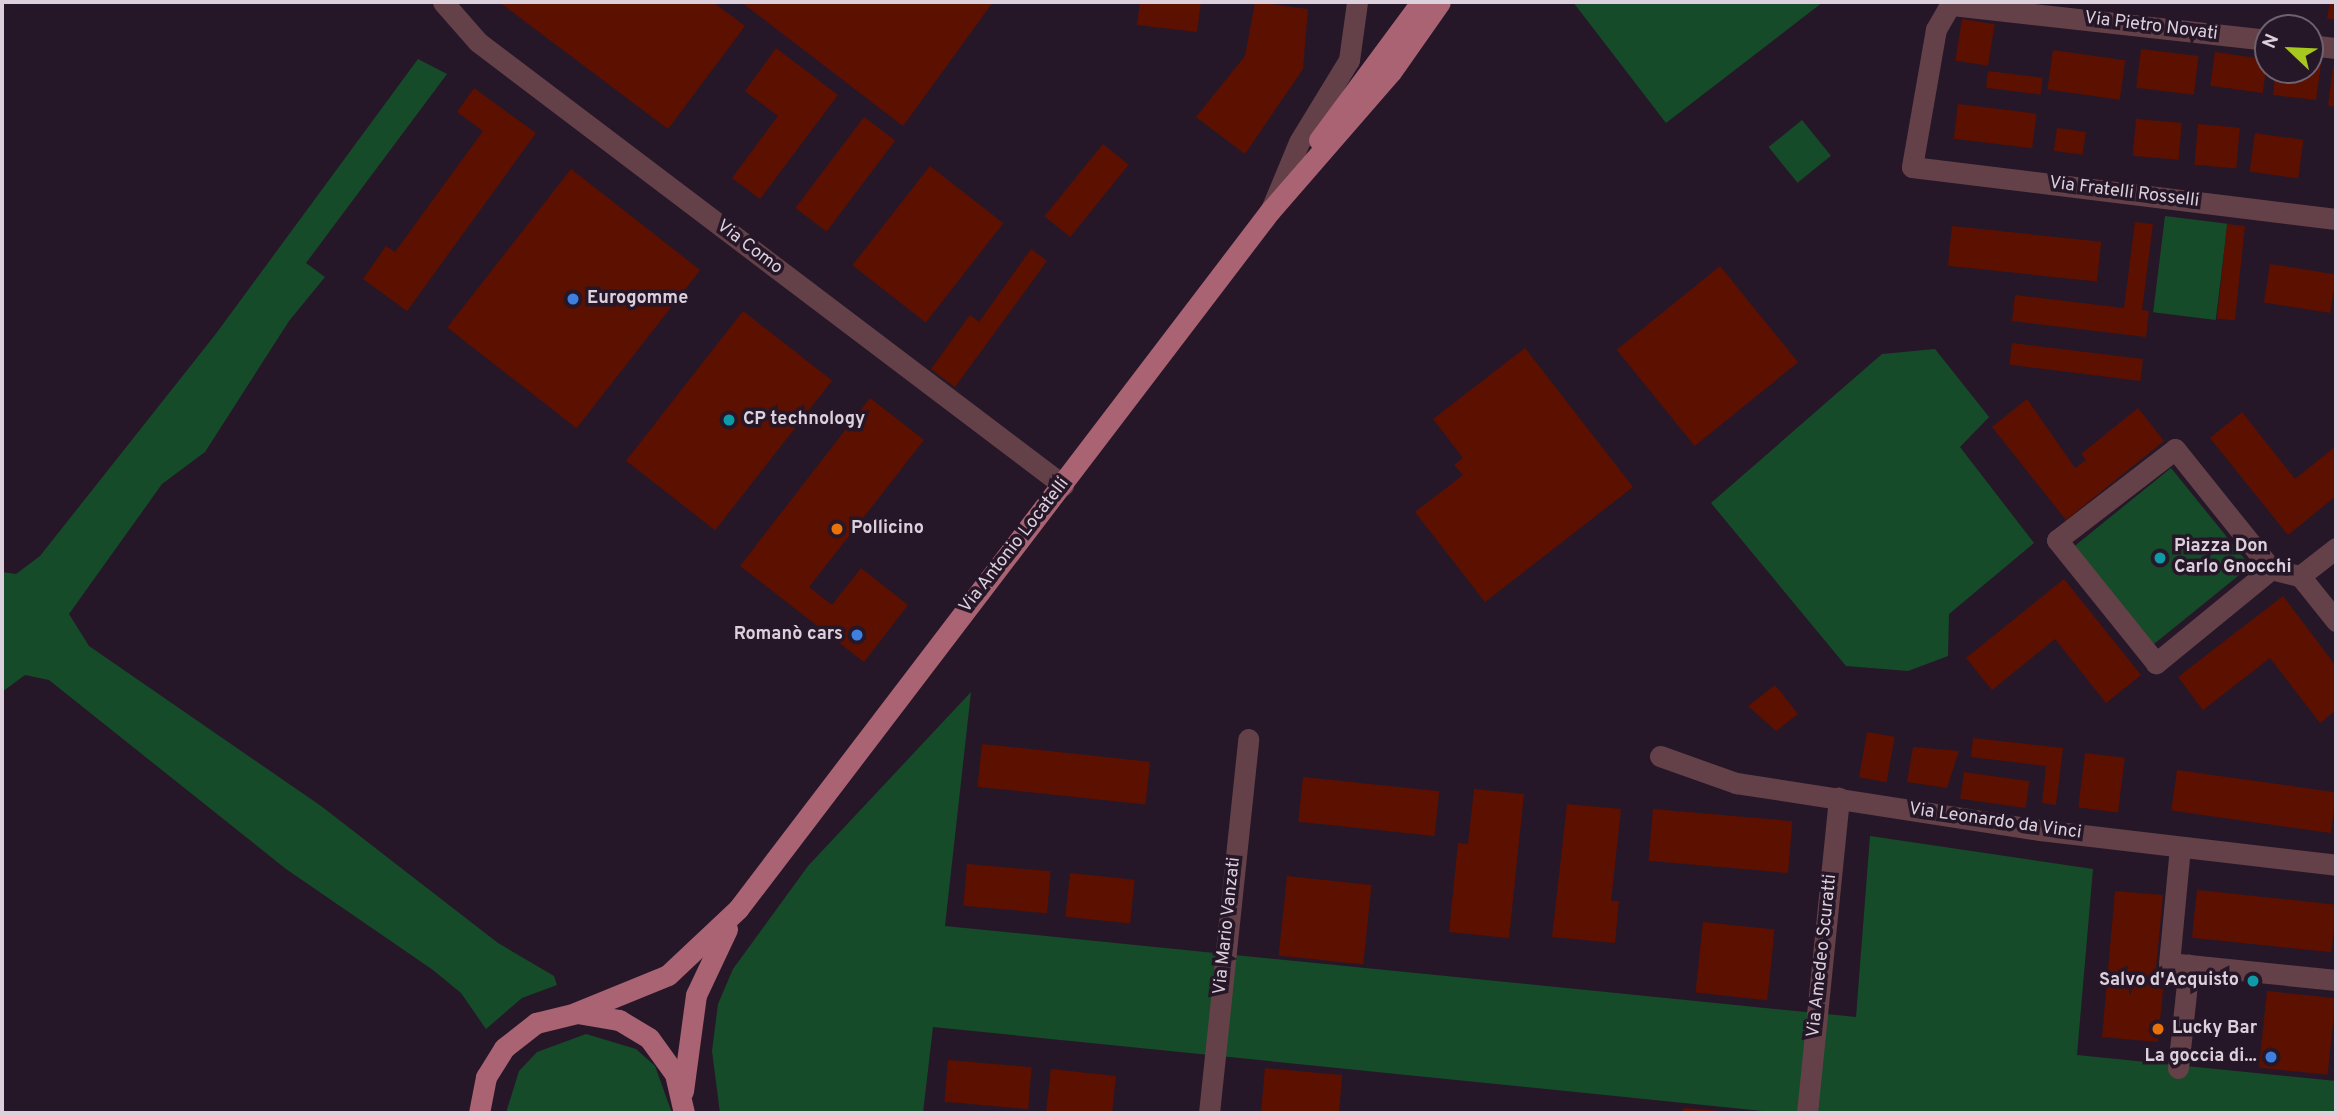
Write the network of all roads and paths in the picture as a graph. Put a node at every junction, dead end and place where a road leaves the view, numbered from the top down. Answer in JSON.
{"nodes":[{"id":1,"x":443,"y":2,"type":"edge"},
{"id":2,"x":1357,"y":2,"type":"edge"},
{"id":3,"x":1421,"y":2,"type":"edge"},
{"id":4,"x":1440,"y":2,"type":"edge"},
{"id":5,"x":2254,"y":38,"type":"edge"},
{"id":6,"x":1912,"y":167,"type":"joint"},
{"id":7,"x":1292,"y":184,"type":"junction"},
{"id":8,"x":1270,"y":211,"type":"junction"},
{"id":9,"x":2336,"y":219,"type":"edge"},
{"id":10,"x":1063,"y":485,"type":"junction"},
{"id":11,"x":2336,"y":548,"type":"edge"},
{"id":12,"x":2271,"y":569,"type":"junction"},
{"id":13,"x":2300,"y":576,"type":"junction"},
{"id":14,"x":2336,"y":621,"type":"edge"},
{"id":15,"x":1248,"y":739,"type":"dead end"},
{"id":16,"x":1660,"y":756,"type":"dead end"},
{"id":17,"x":1839,"y":798,"type":"junction"},
{"id":18,"x":2180,"y":847,"type":"junction"},
{"id":19,"x":2336,"y":865,"type":"edge"},
{"id":20,"x":738,"y":909,"type":"junction"},
{"id":21,"x":2189,"y":965,"type":"junction"},
{"id":22,"x":2336,"y":981,"type":"edge"},
{"id":23,"x":575,"y":1013,"type":"junction"},
{"id":24,"x":2178,"y":1068,"type":"dead end"},
{"id":25,"x":686,"y":1108,"type":"edge"},
{"id":26,"x":479,"y":1113,"type":"edge"},
{"id":27,"x":1209,"y":1113,"type":"edge"},
{"id":28,"x":1807,"y":1113,"type":"edge"}],
"edges":[{"from":1,"to":10,"type":"street","name":"Via Como"},
{"from":2,"to":8,"type":"street"},
{"from":3,"to":7,"type":"main road","name":"Via Antonio Locatelli"},
{"from":4,"to":7,"type":"main road","name":"Via Antonio Locatelli"},
{"from":5,"to":6,"type":"street","name":"Via Pietro Novati"},
{"from":6,"to":9,"type":"street","name":"Via Fratelli Rosselli"},
{"from":7,"to":8,"type":"main road","name":"Via Antonio Locatelli"},
{"from":8,"to":10,"type":"main road","name":"Via Antonio Locatelli"},
{"from":10,"to":20,"type":"main road","name":"Via Antonio Locatelli"},
{"from":11,"to":13,"type":"street"},
{"from":12,"to":12,"type":"street"},
{"from":12,"to":13,"type":"street"},
{"from":13,"to":14,"type":"street"},
{"from":15,"to":27,"type":"street","name":"Via Mario Vanzati"},
{"from":16,"to":17,"type":"street","name":"Via Leonardo da Vinci"},
{"from":17,"to":18,"type":"street","name":"Via Leonardo da Vinci"},
{"from":17,"to":28,"type":"street","name":"Via Amedeo Scuratti"},
{"from":18,"to":19,"type":"street","name":"Via Leonardo da Vinci"},
{"from":18,"to":21,"type":"street"},
{"from":20,"to":23,"type":"main road","name":"Via Antonio Locatelli"},
{"from":20,"to":25,"type":"main road","name":"Via Antonio Locatelli"},
{"from":21,"to":22,"type":"street"},
{"from":21,"to":24,"type":"street"},
{"from":23,"to":25,"type":"main road"},
{"from":23,"to":26,"type":"main road"}]}
